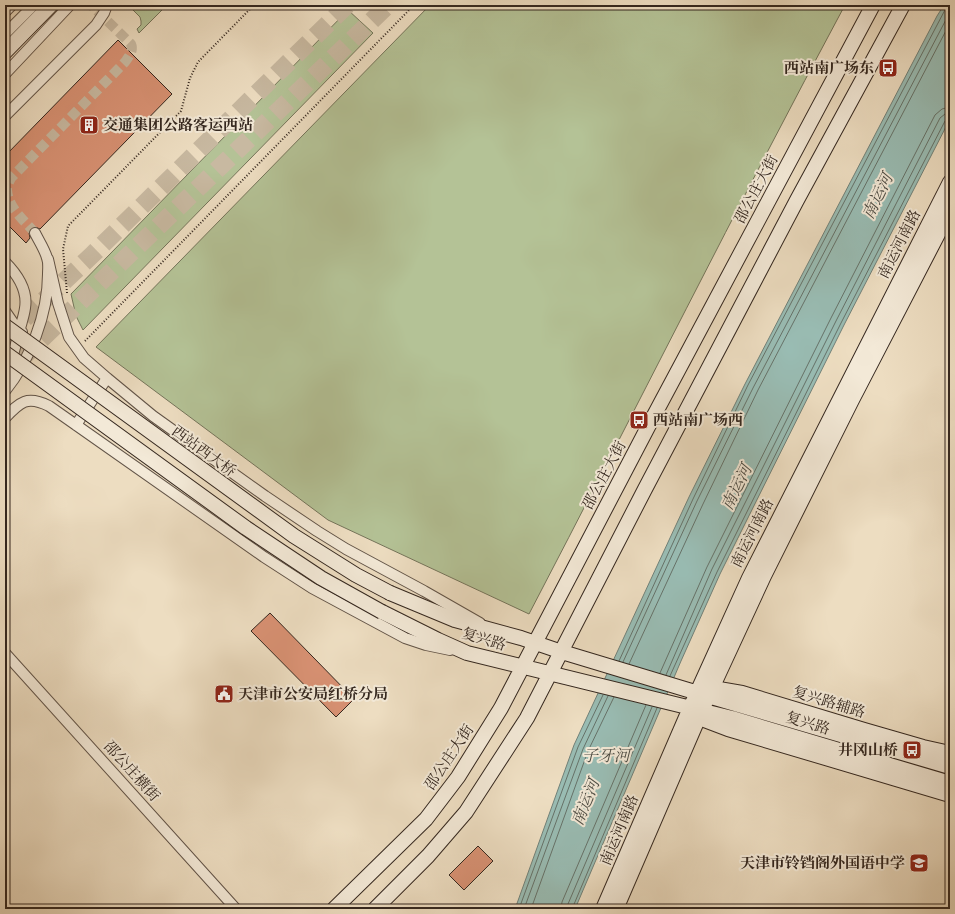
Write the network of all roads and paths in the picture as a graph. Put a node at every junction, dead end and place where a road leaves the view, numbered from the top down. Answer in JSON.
{"nodes":[{"id":1,"x":12,"y":5,"type":"edge"},
{"id":2,"x":34,"y":5,"type":"edge"},
{"id":3,"x":51,"y":5,"type":"edge"},
{"id":4,"x":70,"y":5,"type":"edge"},
{"id":5,"x":107,"y":5,"type":"edge"},
{"id":6,"x":254,"y":5,"type":"edge"},
{"id":7,"x":414,"y":5,"type":"edge"},
{"id":8,"x":874,"y":5,"type":"edge"},
{"id":9,"x":903,"y":5,"type":"edge"},
{"id":10,"x":5,"y":12,"type":"edge"},
{"id":11,"x":5,"y":34,"type":"edge"},
{"id":12,"x":5,"y":52,"type":"edge"},
{"id":13,"x":5,"y":74,"type":"edge"},
{"id":14,"x":5,"y":116,"type":"edge"},
{"id":15,"x":950,"y":182,"type":"edge"},
{"id":16,"x":950,"y":211,"type":"edge"},
{"id":17,"x":35,"y":233,"type":"tunnel mouth"},
{"id":18,"x":48,"y":259,"type":"junction"},
{"id":19,"x":5,"y":262,"type":"edge"},
{"id":20,"x":67,"y":294,"type":"dead end"},
{"id":21,"x":5,"y":311,"type":"edge"},
{"id":22,"x":9,"y":327,"type":"edge"},
{"id":23,"x":83,"y":337,"type":"dead end"},
{"id":24,"x":33,"y":341,"type":"junction"},
{"id":25,"x":5,"y":353,"type":"edge"},
{"id":26,"x":107,"y":378,"type":"junction"},
{"id":27,"x":5,"y":380,"type":"edge"},
{"id":28,"x":5,"y":390,"type":"edge"},
{"id":29,"x":5,"y":418,"type":"edge"},
{"id":30,"x":76,"y":425,"type":"junction"},
{"id":31,"x":390,"y":593,"type":"joint"},
{"id":32,"x":492,"y":630,"type":"junction"},
{"id":33,"x":536,"y":642,"type":"junction"},
{"id":34,"x":562,"y":652,"type":"junction"},
{"id":35,"x":5,"y":653,"type":"edge"},
{"id":36,"x":467,"y":653,"type":"junction"},
{"id":37,"x":522,"y":668,"type":"junction"},
{"id":38,"x":550,"y":673,"type":"junction"},
{"id":39,"x":701,"y":691,"type":"junction"},
{"id":40,"x":692,"y":710,"type":"junction"},
{"id":41,"x":950,"y":753,"type":"edge"},
{"id":42,"x":950,"y":766,"type":"edge"},
{"id":43,"x":950,"y":783,"type":"edge"},
{"id":44,"x":950,"y":795,"type":"edge"},
{"id":45,"x":236,"y":909,"type":"edge"},
{"id":46,"x":334,"y":909,"type":"edge"},
{"id":47,"x":375,"y":909,"type":"edge"},
{"id":48,"x":604,"y":909,"type":"edge"},
{"id":49,"x":616,"y":909,"type":"edge"}],
"edges":[{"from":1,"to":10,"type":"street"},
{"from":2,"to":11,"type":"street"},
{"from":3,"to":12,"type":"street"},
{"from":4,"to":13,"type":"street"},
{"from":5,"to":14,"type":"street"},
{"from":6,"to":20,"type":"path"},
{"from":7,"to":23,"type":"path"},
{"from":8,"to":33,"type":"street","name":"邵公庄大街"},
{"from":9,"to":34,"type":"street"},
{"from":15,"to":39,"type":"street","name":"南运河南路"},
{"from":16,"to":39,"type":"street","name":"南运河南路"},
{"from":17,"to":18,"type":"street"},
{"from":18,"to":24,"type":"street"},
{"from":18,"to":26,"type":"street"},
{"from":19,"to":22,"type":"street"},
{"from":21,"to":22,"type":"street"},
{"from":22,"to":24,"type":"street"},
{"from":22,"to":27,"type":"street"},
{"from":22,"to":31,"type":"street","name":"西站西大桥","bridge":true},
{"from":24,"to":28,"type":"street"},
{"from":25,"to":36,"type":"street","name":"复兴路","bridge":true},
{"from":26,"to":30,"type":"street"},
{"from":26,"to":32,"type":"street"},
{"from":29,"to":30,"type":"street"},
{"from":30,"to":36,"type":"street"},
{"from":31,"to":32,"type":"street","name":"复兴路"},
{"from":32,"to":33,"type":"street","name":"复兴路"},
{"from":33,"to":34,"type":"street","name":"复兴路"},
{"from":33,"to":37,"type":"street","name":"邵公庄大街"},
{"from":34,"to":38,"type":"street"},
{"from":34,"to":39,"type":"street","name":"复兴路"},
{"from":35,"to":45,"type":"street","name":"邵公庄横街"},
{"from":36,"to":37,"type":"street","name":"复兴路"},
{"from":37,"to":38,"type":"street","name":"复兴路"},
{"from":37,"to":46,"type":"street","name":"邵公庄大街"},
{"from":38,"to":40,"type":"street","name":"复兴路"},
{"from":38,"to":47,"type":"street"},
{"from":39,"to":40,"type":"street","name":"南运河南路"},
{"from":39,"to":41,"type":"street","name":"复兴路辅路"},
{"from":39,"to":42,"type":"street","name":"复兴路"},
{"from":40,"to":43,"type":"street","name":"复兴路"},
{"from":40,"to":44,"type":"street"},
{"from":40,"to":48,"type":"street","name":"南运河南路"},
{"from":40,"to":49,"type":"street","name":"南运河南路"}]}
